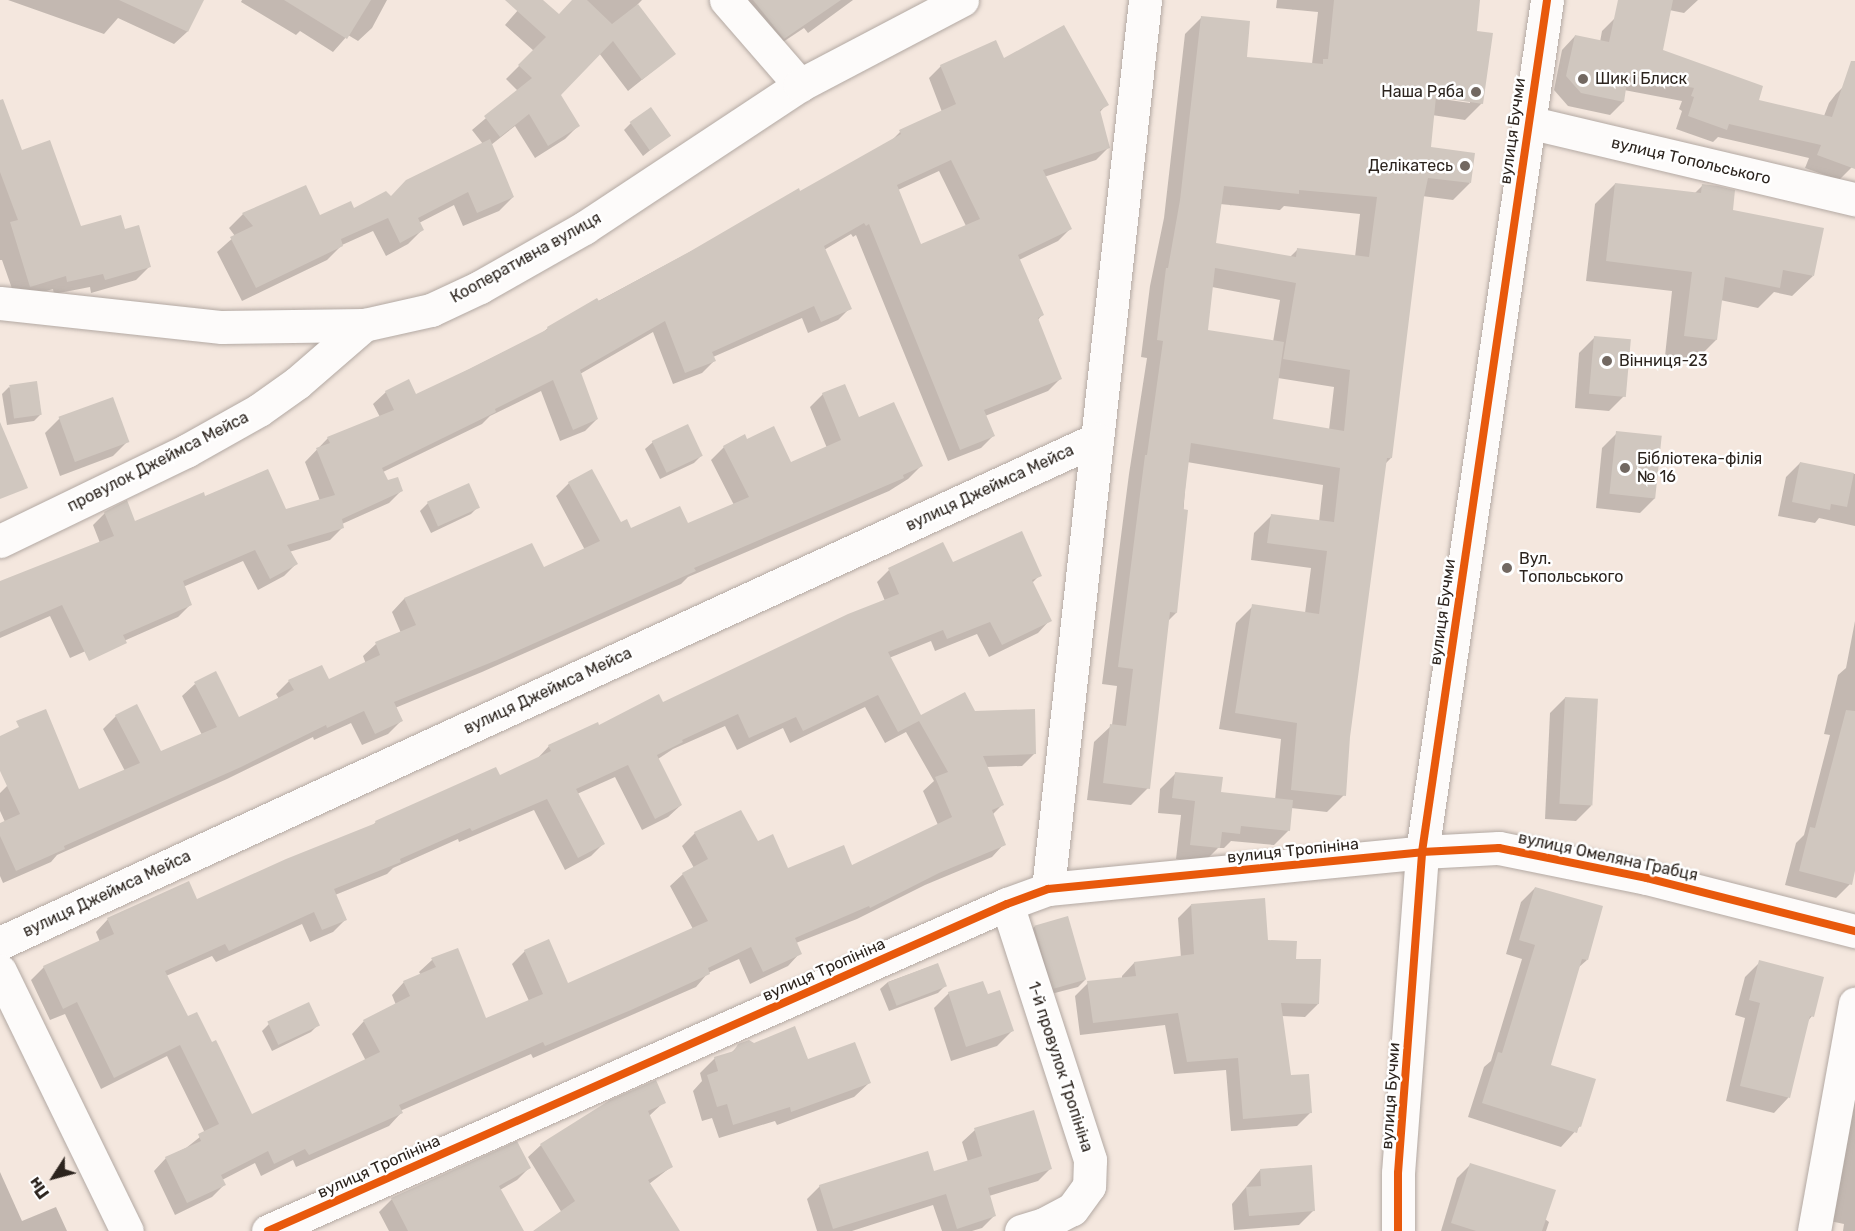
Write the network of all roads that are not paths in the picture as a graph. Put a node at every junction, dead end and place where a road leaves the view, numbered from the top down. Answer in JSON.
{"nodes":[{"id":1,"x":726,"y":0,"type":"edge"},
{"id":2,"x":962,"y":0,"type":"edge"},
{"id":3,"x":1145,"y":0,"type":"edge"},
{"id":4,"x":1547,"y":0,"type":"edge"},
{"id":5,"x":800,"y":85,"type":"junction"},
{"id":6,"x":1528,"y":123,"type":"junction"},
{"id":7,"x":1855,"y":199,"type":"edge"},
{"id":8,"x":0,"y":303,"type":"edge"},
{"id":9,"x":364,"y":325,"type":"junction"},
{"id":10,"x":1097,"y":439,"type":"junction"},
{"id":11,"x":0,"y":541,"type":"edge"},
{"id":12,"x":1422,"y":852,"type":"junction"},
{"id":13,"x":1048,"y":889,"type":"junction"},
{"id":14,"x":1007,"y":904,"type":"junction"},
{"id":15,"x":1855,"y":931,"type":"edge"},
{"id":16,"x":0,"y":944,"type":"edge"},
{"id":17,"x":0,"y":971,"type":"edge"},
{"id":18,"x":1855,"y":1004,"type":"edge"},
{"id":19,"x":127,"y":1231,"type":"edge"},
{"id":20,"x":268,"y":1231,"type":"edge"},
{"id":21,"x":1021,"y":1231,"type":"edge"},
{"id":22,"x":1398,"y":1231,"type":"edge"},
{"id":23,"x":1814,"y":1231,"type":"edge"}],
"edges":[{"from":1,"to":5,"type":"street"},
{"from":2,"to":5,"type":"street","name":"Кооперативна вулиця"},
{"from":3,"to":10,"type":"street","name":"вулиця Джеймса Мейса"},
{"from":4,"to":6,"type":"street","name":"вулиця Бучми"},
{"from":5,"to":9,"type":"street","name":"Кооперативна вулиця"},
{"from":6,"to":7,"type":"street","name":"вулиця Топольського"},
{"from":6,"to":12,"type":"street","name":"вулиця Бучми"},
{"from":8,"to":9,"type":"street","name":"Кооперативна вулиця"},
{"from":9,"to":11,"type":"street","name":"провулок Джеймса Мейса"},
{"from":10,"to":13,"type":"street","name":"вулиця Джеймса Мейса"},
{"from":10,"to":16,"type":"street","name":"вулиця Джеймса Мейса"},
{"from":12,"to":13,"type":"street","name":"вулиця Тропініна"},
{"from":12,"to":15,"type":"street","name":"вулиця Омеляна Грабця"},
{"from":12,"to":22,"type":"street","name":"вулиця Бучми"},
{"from":13,"to":14,"type":"street","name":"вулиця Тропініна"},
{"from":14,"to":20,"type":"street","name":"вулиця Тропініна"},
{"from":14,"to":21,"type":"street","name":"1-й провулок Тропініна"},
{"from":17,"to":19,"type":"street"},
{"from":18,"to":23,"type":"street"}]}
